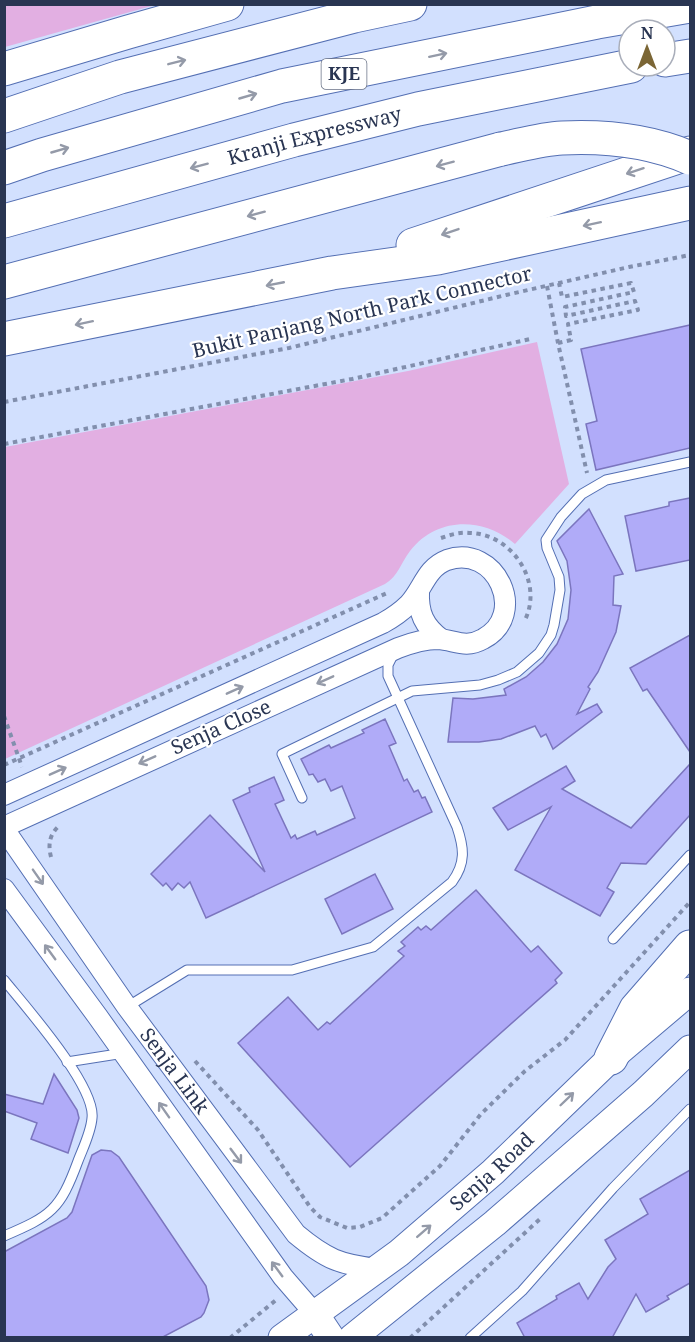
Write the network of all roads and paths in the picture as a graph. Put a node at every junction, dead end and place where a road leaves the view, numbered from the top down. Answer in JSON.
{"nodes":[{"id":1,"x":227,"y":4,"type":"edge"},
{"id":2,"x":410,"y":4,"type":"edge"},
{"id":3,"x":690,"y":6,"type":"edge"},
{"id":4,"x":4,"y":69,"type":"edge"},
{"id":5,"x":617,"y":69,"type":"edge"},
{"id":6,"x":4,"y":116,"type":"edge"},
{"id":7,"x":690,"y":153,"type":"edge"},
{"id":8,"x":690,"y":158,"type":"edge"},
{"id":9,"x":4,"y":168,"type":"edge"},
{"id":10,"x":690,"y":202,"type":"edge"},
{"id":11,"x":4,"y":221,"type":"edge"},
{"id":12,"x":690,"y":255,"type":"edge"},
{"id":13,"x":332,"y":273,"type":"junction"},
{"id":14,"x":4,"y":282,"type":"edge"},
{"id":15,"x":559,"y":283,"type":"junction"},
{"id":16,"x":547,"y":286,"type":"junction"},
{"id":17,"x":4,"y":339,"type":"edge"},
{"id":18,"x":530,"y":339,"type":"dead end"},
{"id":19,"x":558,"y":343,"type":"junction"},
{"id":20,"x":4,"y":402,"type":"edge"},
{"id":21,"x":4,"y":444,"type":"edge"},
{"id":22,"x":690,"y":462,"type":"edge"},
{"id":23,"x":591,"y":490,"type":"junction"},
{"id":24,"x":436,"y":540,"type":"dead end"},
{"id":25,"x":391,"y":591,"type":"dead end"},
{"id":26,"x":419,"y":591,"type":"junction"},
{"id":27,"x":523,"y":623,"type":"dead end"},
{"id":28,"x":441,"y":639,"type":"junction"},
{"id":29,"x":398,"y":648,"type":"junction"},
{"id":30,"x":358,"y":666,"type":"junction"},
{"id":31,"x":388,"y":676,"type":"junction"},
{"id":32,"x":398,"y":697,"type":"junction"},
{"id":33,"x":4,"y":716,"type":"edge"},
{"id":34,"x":10,"y":732,"type":"junction"},
{"id":35,"x":4,"y":735,"type":"edge"},
{"id":36,"x":18,"y":758,"type":"junction"},
{"id":37,"x":4,"y":765,"type":"edge"},
{"id":38,"x":4,"y":795,"type":"edge"},
{"id":39,"x":302,"y":798,"type":"dead end"},
{"id":40,"x":58,"y":827,"type":"dead end"},
{"id":41,"x":4,"y":828,"type":"edge"},
{"id":42,"x":690,"y":855,"type":"edge"},
{"id":43,"x":52,"y":864,"type":"dead end"},
{"id":44,"x":4,"y":889,"type":"edge"},
{"id":45,"x":690,"y":902,"type":"edge"},
{"id":46,"x":613,"y":939,"type":"dead end"},
{"id":47,"x":690,"y":947,"type":"edge"},
{"id":48,"x":4,"y":980,"type":"edge"},
{"id":49,"x":690,"y":992,"type":"edge"},
{"id":50,"x":127,"y":1007,"type":"junction"},
{"id":51,"x":690,"y":1049,"type":"edge"},
{"id":52,"x":124,"y":1053,"type":"junction"},
{"id":53,"x":190,"y":1055,"type":"dead end"},
{"id":54,"x":611,"y":1058,"type":"junction"},
{"id":55,"x":68,"y":1062,"type":"junction"},
{"id":56,"x":690,"y":1109,"type":"edge"},
{"id":57,"x":4,"y":1236,"type":"edge"},
{"id":58,"x":379,"y":1269,"type":"junction"},
{"id":59,"x":271,"y":1303,"type":"dead end"},
{"id":60,"x":315,"y":1314,"type":"junction"},
{"id":61,"x":230,"y":1338,"type":"edge"},
{"id":62,"x":282,"y":1338,"type":"edge"},
{"id":63,"x":331,"y":1338,"type":"edge"},
{"id":64,"x":352,"y":1338,"type":"edge"},
{"id":65,"x":470,"y":1338,"type":"edge"}],
"edges":[{"from":1,"to":4,"type":"highway"},
{"from":6,"to":2,"type":"highway","one_way":true},
{"from":9,"to":3,"type":"highway","number":"KJE","one_way":true},
{"from":5,"to":11,"type":"highway","name":"Kranji Expressway","one_way":true},
{"from":7,"to":13,"type":"highway","one_way":true},
{"from":8,"to":14,"type":"highway","one_way":true,"bridge":true},
{"from":10,"to":13,"type":"highway","one_way":true},
{"from":12,"to":15,"type":"path","name":"Bukit Panjang North Park Connector"},
{"from":13,"to":17,"type":"highway","one_way":true},
{"from":15,"to":16,"type":"path","name":"Bukit Panjang North Park Connector"},
{"from":15,"to":19,"type":"path"},
{"from":16,"to":19,"type":"path"},
{"from":16,"to":20,"type":"path","name":"Bukit Panjang North Park Connector"},
{"from":18,"to":21,"type":"path"},
{"from":19,"to":23,"type":"path"},
{"from":22,"to":23,"type":"lane"},
{"from":23,"to":32,"type":"lane"},
{"from":24,"to":27,"type":"path"},
{"from":25,"to":36,"type":"path"},
{"from":26,"to":28,"type":"street"},
{"from":26,"to":28,"type":"street","name":"Senja Close"},
{"from":38,"to":26,"type":"street","name":"Senja Close","one_way":true},
{"from":28,"to":29,"type":"street","name":"Senja Close"},
{"from":29,"to":30,"type":"street","name":"Senja Close"},
{"from":29,"to":31,"type":"lane"},
{"from":30,"to":31,"type":"lane"},
{"from":30,"to":41,"type":"street","name":"Senja Close","one_way":true},
{"from":31,"to":32,"type":"lane"},
{"from":32,"to":39,"type":"lane"},
{"from":32,"to":50,"type":"lane"},
{"from":33,"to":34,"type":"path"},
{"from":34,"to":35,"type":"path"},
{"from":34,"to":36,"type":"path"},
{"from":36,"to":37,"type":"path"},
{"from":40,"to":43,"type":"path"},
{"from":41,"to":50,"type":"street","name":"Senja Link","one_way":true},
{"from":42,"to":46,"type":"lane"},
{"from":52,"to":44,"type":"street","name":"Senja Link","one_way":true},
{"from":45,"to":53,"type":"path"},
{"from":47,"to":54,"type":"highway"},
{"from":48,"to":55,"type":"lane"},
{"from":49,"to":54,"type":"street","name":"Senja Road"},
{"from":50,"to":58,"type":"street","name":"Senja Link","one_way":true},
{"from":51,"to":64,"type":"street","name":"Senja Road"},
{"from":52,"to":55,"type":"lane"},
{"from":60,"to":52,"type":"street","name":"Senja Link","one_way":true},
{"from":58,"to":54,"type":"street","name":"Senja Road","one_way":true},
{"from":55,"to":57,"type":"lane"},
{"from":56,"to":65,"type":"lane"},
{"from":58,"to":60,"type":"street","name":"Senja Road"},
{"from":59,"to":61,"type":"path"},
{"from":60,"to":62,"type":"street","name":"Senja Road"},
{"from":60,"to":63,"type":"street","name":"Senja Link"}]}
